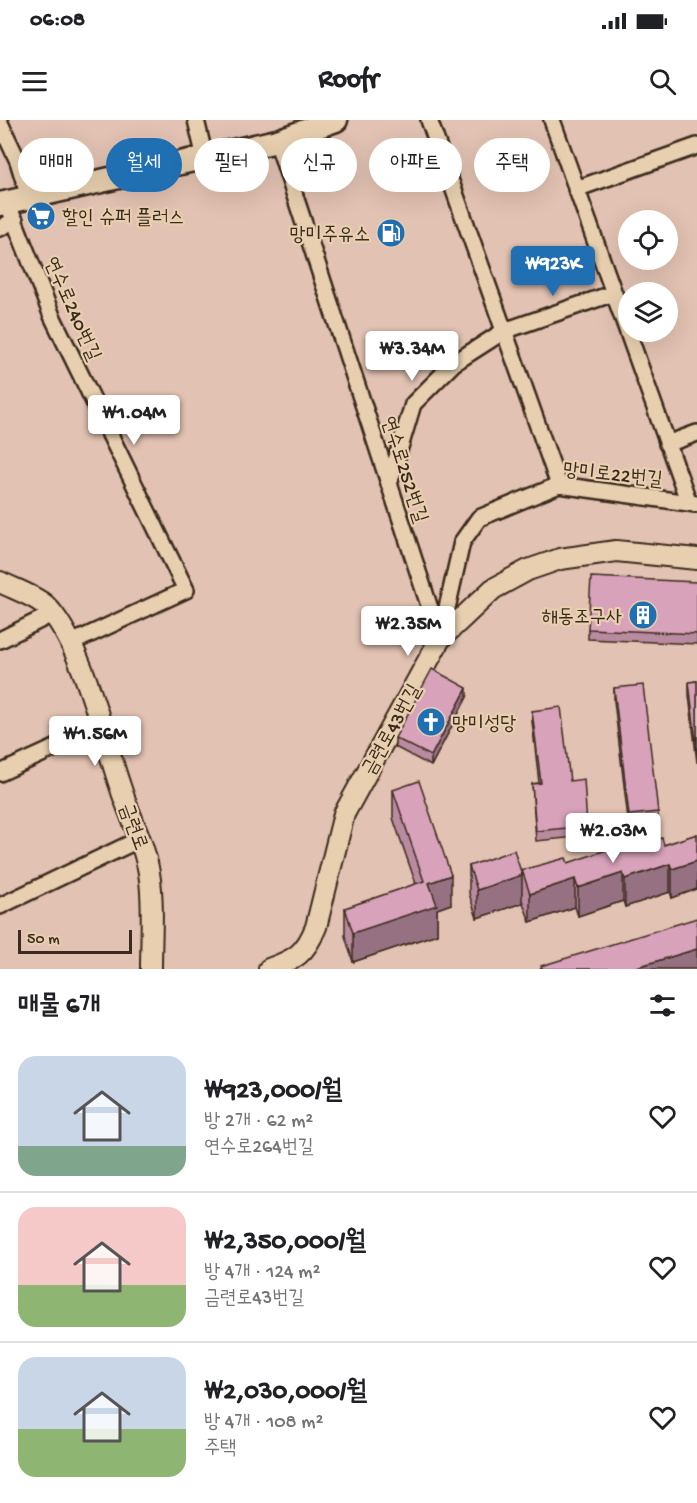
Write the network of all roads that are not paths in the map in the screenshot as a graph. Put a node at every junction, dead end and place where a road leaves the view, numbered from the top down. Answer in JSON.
{"nodes":[{"id":1,"x":196,"y":120,"type":"edge"},
{"id":2,"x":336,"y":120,"type":"edge"},
{"id":3,"x":429,"y":120,"type":"edge"},
{"id":4,"x":552,"y":120,"type":"edge"},
{"id":5,"x":0,"y":123,"type":"edge"},
{"id":6,"x":200,"y":138,"type":"edge"},
{"id":7,"x":277,"y":141,"type":"junction"},
{"id":8,"x":269,"y":143,"type":"edge"},
{"id":9,"x":696,"y":148,"type":"edge"},
{"id":10,"x":194,"y":161,"type":"edge"},
{"id":11,"x":576,"y":189,"type":"junction"},
{"id":12,"x":13,"y":206,"type":"edge"},
{"id":13,"x":0,"y":228,"type":"edge"},
{"id":14,"x":614,"y":293,"type":"junction"},
{"id":15,"x":504,"y":331,"type":"junction"},
{"id":16,"x":697,"y":433,"type":"edge"},
{"id":17,"x":668,"y":444,"type":"junction"},
{"id":18,"x":389,"y":484,"type":"junction"},
{"id":19,"x":559,"y":485,"type":"junction"},
{"id":20,"x":693,"y":504,"type":"edge"},
{"id":21,"x":697,"y":559,"type":"edge"},
{"id":22,"x":0,"y":582,"type":"edge"},
{"id":23,"x":52,"y":614,"type":"junction"},
{"id":24,"x":0,"y":639,"type":"edge"},
{"id":25,"x":440,"y":639,"type":"junction"},
{"id":26,"x":69,"y":644,"type":"junction"},
{"id":27,"x":103,"y":726,"type":"junction"},
{"id":28,"x":0,"y":773,"type":"edge"},
{"id":29,"x":140,"y":839,"type":"junction"},
{"id":30,"x":0,"y":906,"type":"edge"},
{"id":31,"x":151,"y":969,"type":"edge"},
{"id":32,"x":269,"y":969,"type":"edge"}],
"edges":[{"from":1,"to":6,"type":"street"},
{"from":2,"to":7,"type":"main road"},
{"from":3,"to":15,"type":"street"},
{"from":4,"to":11,"type":"street"},
{"from":5,"to":12,"type":"street","name":"연수로240번길"},
{"from":7,"to":8,"type":"main road"},
{"from":7,"to":18,"type":"street","name":"연수로252번길"},
{"from":9,"to":11,"type":"street"},
{"from":10,"to":12,"type":"main road"},
{"from":11,"to":14,"type":"street"},
{"from":12,"to":13,"type":"street"},
{"from":12,"to":26,"type":"street","name":"연수로240번길"},
{"from":14,"to":15,"type":"street"},
{"from":14,"to":17,"type":"street"},
{"from":15,"to":18,"type":"street"},
{"from":15,"to":19,"type":"street"},
{"from":16,"to":17,"type":"street"},
{"from":17,"to":20,"type":"street"},
{"from":18,"to":25,"type":"street","name":"연수로252번길"},
{"from":19,"to":20,"type":"street","name":"망미로22번길"},
{"from":19,"to":25,"type":"street","name":"망미로22번길"},
{"from":21,"to":25,"type":"street","name":"금련로43번길"},
{"from":22,"to":23,"type":"street","name":"금련로"},
{"from":23,"to":24,"type":"street"},
{"from":23,"to":26,"type":"street","name":"금련로"},
{"from":25,"to":32,"type":"street","name":"금련로43번길"},
{"from":26,"to":27,"type":"street","name":"금련로"},
{"from":27,"to":28,"type":"street"},
{"from":27,"to":29,"type":"street","name":"금련로"},
{"from":29,"to":30,"type":"street"},
{"from":29,"to":31,"type":"street","name":"금련로"}]}
